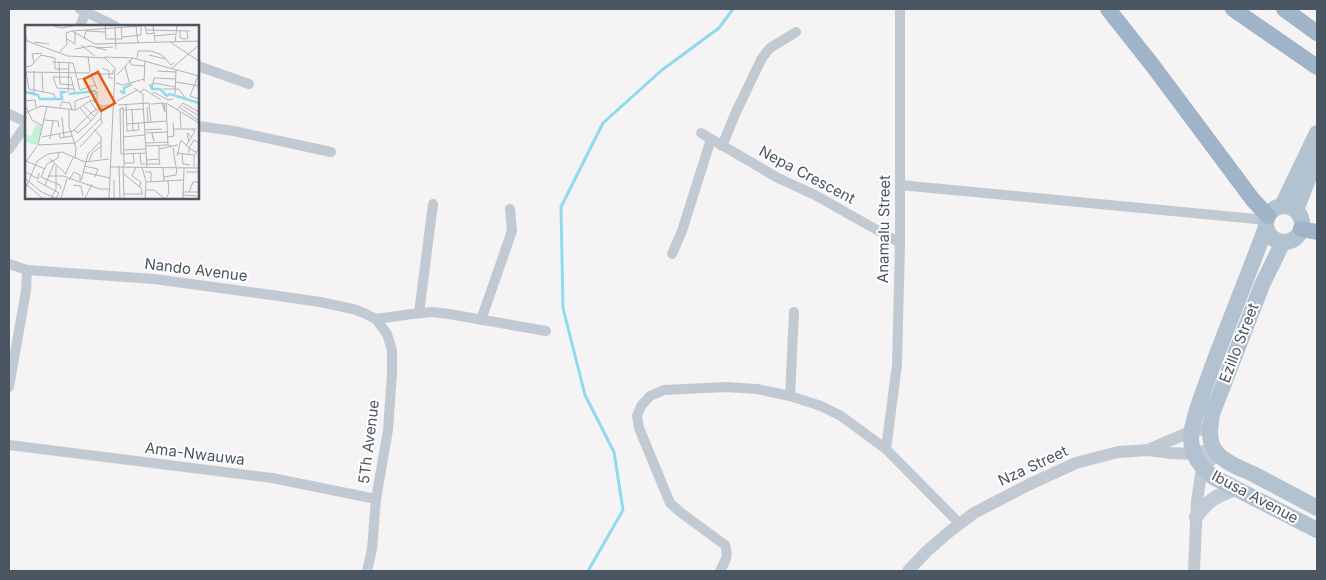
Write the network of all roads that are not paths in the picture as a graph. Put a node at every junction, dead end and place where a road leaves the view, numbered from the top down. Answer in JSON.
{"nodes":[{"id":1,"x":900,"y":9,"type":"edge"},
{"id":2,"x":1108,"y":9,"type":"edge"},
{"id":3,"x":1233,"y":9,"type":"edge"},
{"id":4,"x":1284,"y":9,"type":"edge"},
{"id":5,"x":84,"y":10,"type":"edge"},
{"id":6,"x":80,"y":25,"type":"edge"},
{"id":7,"x":113,"y":25,"type":"edge"},
{"id":8,"x":796,"y":32,"type":"dead end"},
{"id":9,"x":1317,"y":33,"type":"edge"},
{"id":10,"x":199,"y":66,"type":"edge"},
{"id":11,"x":1317,"y":66,"type":"edge"},
{"id":12,"x":249,"y":84,"type":"dead end"},
{"id":13,"x":9,"y":114,"type":"edge"},
{"id":14,"x":25,"y":123,"type":"edge"},
{"id":15,"x":25,"y":125,"type":"edge"},
{"id":16,"x":199,"y":126,"type":"edge"},
{"id":17,"x":701,"y":133,"type":"dead end"},
{"id":18,"x":1317,"y":133,"type":"edge"},
{"id":19,"x":711,"y":139,"type":"junction"},
{"id":20,"x":722,"y":146,"type":"junction"},
{"id":21,"x":9,"y":148,"type":"edge"},
{"id":22,"x":331,"y":152,"type":"dead end"},
{"id":23,"x":1317,"y":156,"type":"edge"},
{"id":24,"x":900,"y":185,"type":"junction"},
{"id":25,"x":433,"y":204,"type":"dead end"},
{"id":26,"x":1289,"y":208,"type":"junction"},
{"id":27,"x":510,"y":209,"type":"dead end"},
{"id":28,"x":1267,"y":221,"type":"junction"},
{"id":29,"x":1309,"y":231,"type":"edge"},
{"id":30,"x":1284,"y":242,"type":"junction"},
{"id":31,"x":900,"y":243,"type":"junction"},
{"id":32,"x":672,"y":254,"type":"dead end"},
{"id":33,"x":9,"y":264,"type":"edge"},
{"id":34,"x":26,"y":270,"type":"junction"},
{"id":35,"x":794,"y":312,"type":"dead end"},
{"id":36,"x":419,"y":313,"type":"junction"},
{"id":37,"x":376,"y":319,"type":"junction"},
{"id":38,"x":481,"y":320,"type":"junction"},
{"id":39,"x":546,"y":331,"type":"dead end"},
{"id":40,"x":9,"y":387,"type":"edge"},
{"id":41,"x":790,"y":396,"type":"junction"},
{"id":42,"x":1209,"y":428,"type":"junction"},
{"id":43,"x":1192,"y":431,"type":"junction"},
{"id":44,"x":9,"y":445,"type":"edge"},
{"id":45,"x":886,"y":450,"type":"junction"},
{"id":46,"x":1148,"y":450,"type":"junction"},
{"id":47,"x":1216,"y":451,"type":"junction"},
{"id":48,"x":1198,"y":461,"type":"junction"},
{"id":49,"x":1236,"y":489,"type":"junction"},
{"id":50,"x":376,"y":499,"type":"junction"},
{"id":51,"x":1317,"y":508,"type":"edge"},
{"id":52,"x":1196,"y":517,"type":"junction"},
{"id":53,"x":960,"y":524,"type":"junction"},
{"id":54,"x":1317,"y":530,"type":"edge"},
{"id":55,"x":367,"y":571,"type":"edge"},
{"id":56,"x":720,"y":571,"type":"edge"},
{"id":57,"x":908,"y":571,"type":"edge"},
{"id":58,"x":1194,"y":571,"type":"edge"}],
"edges":[{"from":1,"to":24,"type":"street","name":"Anamalu Street"},
{"from":2,"to":28,"type":"highway"},
{"from":3,"to":11,"type":"highway"},
{"from":4,"to":9,"type":"highway"},
{"from":5,"to":6,"type":"street"},
{"from":5,"to":7,"type":"street"},
{"from":8,"to":20,"type":"street"},
{"from":10,"to":12,"type":"street"},
{"from":13,"to":14,"type":"street"},
{"from":15,"to":21,"type":"street"},
{"from":16,"to":22,"type":"street"},
{"from":17,"to":19,"type":"street","name":"Nepa Crescent"},
{"from":18,"to":26,"type":"main road"},
{"from":19,"to":20,"type":"street","name":"Nepa Crescent"},
{"from":19,"to":32,"type":"street"},
{"from":20,"to":31,"type":"street","name":"Nepa Crescent"},
{"from":23,"to":26,"type":"main road"},
{"from":24,"to":28,"type":"street"},
{"from":24,"to":31,"type":"street","name":"Anamalu Street"},
{"from":25,"to":36,"type":"street"},
{"from":26,"to":28,"type":"main road"},
{"from":26,"to":29,"type":"main road"},
{"from":27,"to":38,"type":"street"},
{"from":28,"to":30,"type":"main road"},
{"from":28,"to":43,"type":"main road","name":"Ezillo Street"},
{"from":29,"to":30,"type":"main road"},
{"from":30,"to":42,"type":"main road","name":"Ezillo Street"},
{"from":31,"to":45,"type":"street","name":"Anamalu Street"},
{"from":33,"to":34,"type":"street","name":"Nando Avenue"},
{"from":34,"to":37,"type":"street","name":"Nando Avenue"},
{"from":34,"to":40,"type":"street"},
{"from":35,"to":41,"type":"street"},
{"from":36,"to":37,"type":"street"},
{"from":36,"to":38,"type":"street"},
{"from":37,"to":50,"type":"street","name":"5Th Avenue"},
{"from":38,"to":39,"type":"street"},
{"from":41,"to":45,"type":"street"},
{"from":41,"to":56,"type":"street"},
{"from":42,"to":43,"type":"street","name":"Nza Street"},
{"from":42,"to":47,"type":"main road","name":"Ezillo Street"},
{"from":43,"to":46,"type":"street","name":"Nza Street"},
{"from":43,"to":48,"type":"main road"},
{"from":44,"to":50,"type":"street","name":"Ama-Nwauwa"},
{"from":45,"to":53,"type":"street"},
{"from":46,"to":48,"type":"street"},
{"from":46,"to":53,"type":"street","name":"Nza Street"},
{"from":47,"to":48,"type":"street"},
{"from":47,"to":51,"type":"main road","name":"Ibusa Avenue"},
{"from":48,"to":49,"type":"main road","name":"Ibusa Avenue"},
{"from":48,"to":52,"type":"street"},
{"from":49,"to":52,"type":"main road"},
{"from":49,"to":54,"type":"main road","name":"Ibusa Avenue"},
{"from":50,"to":55,"type":"street","name":"5Th Avenue"},
{"from":52,"to":58,"type":"street"},
{"from":53,"to":57,"type":"street","name":"Nza Street"}]}
